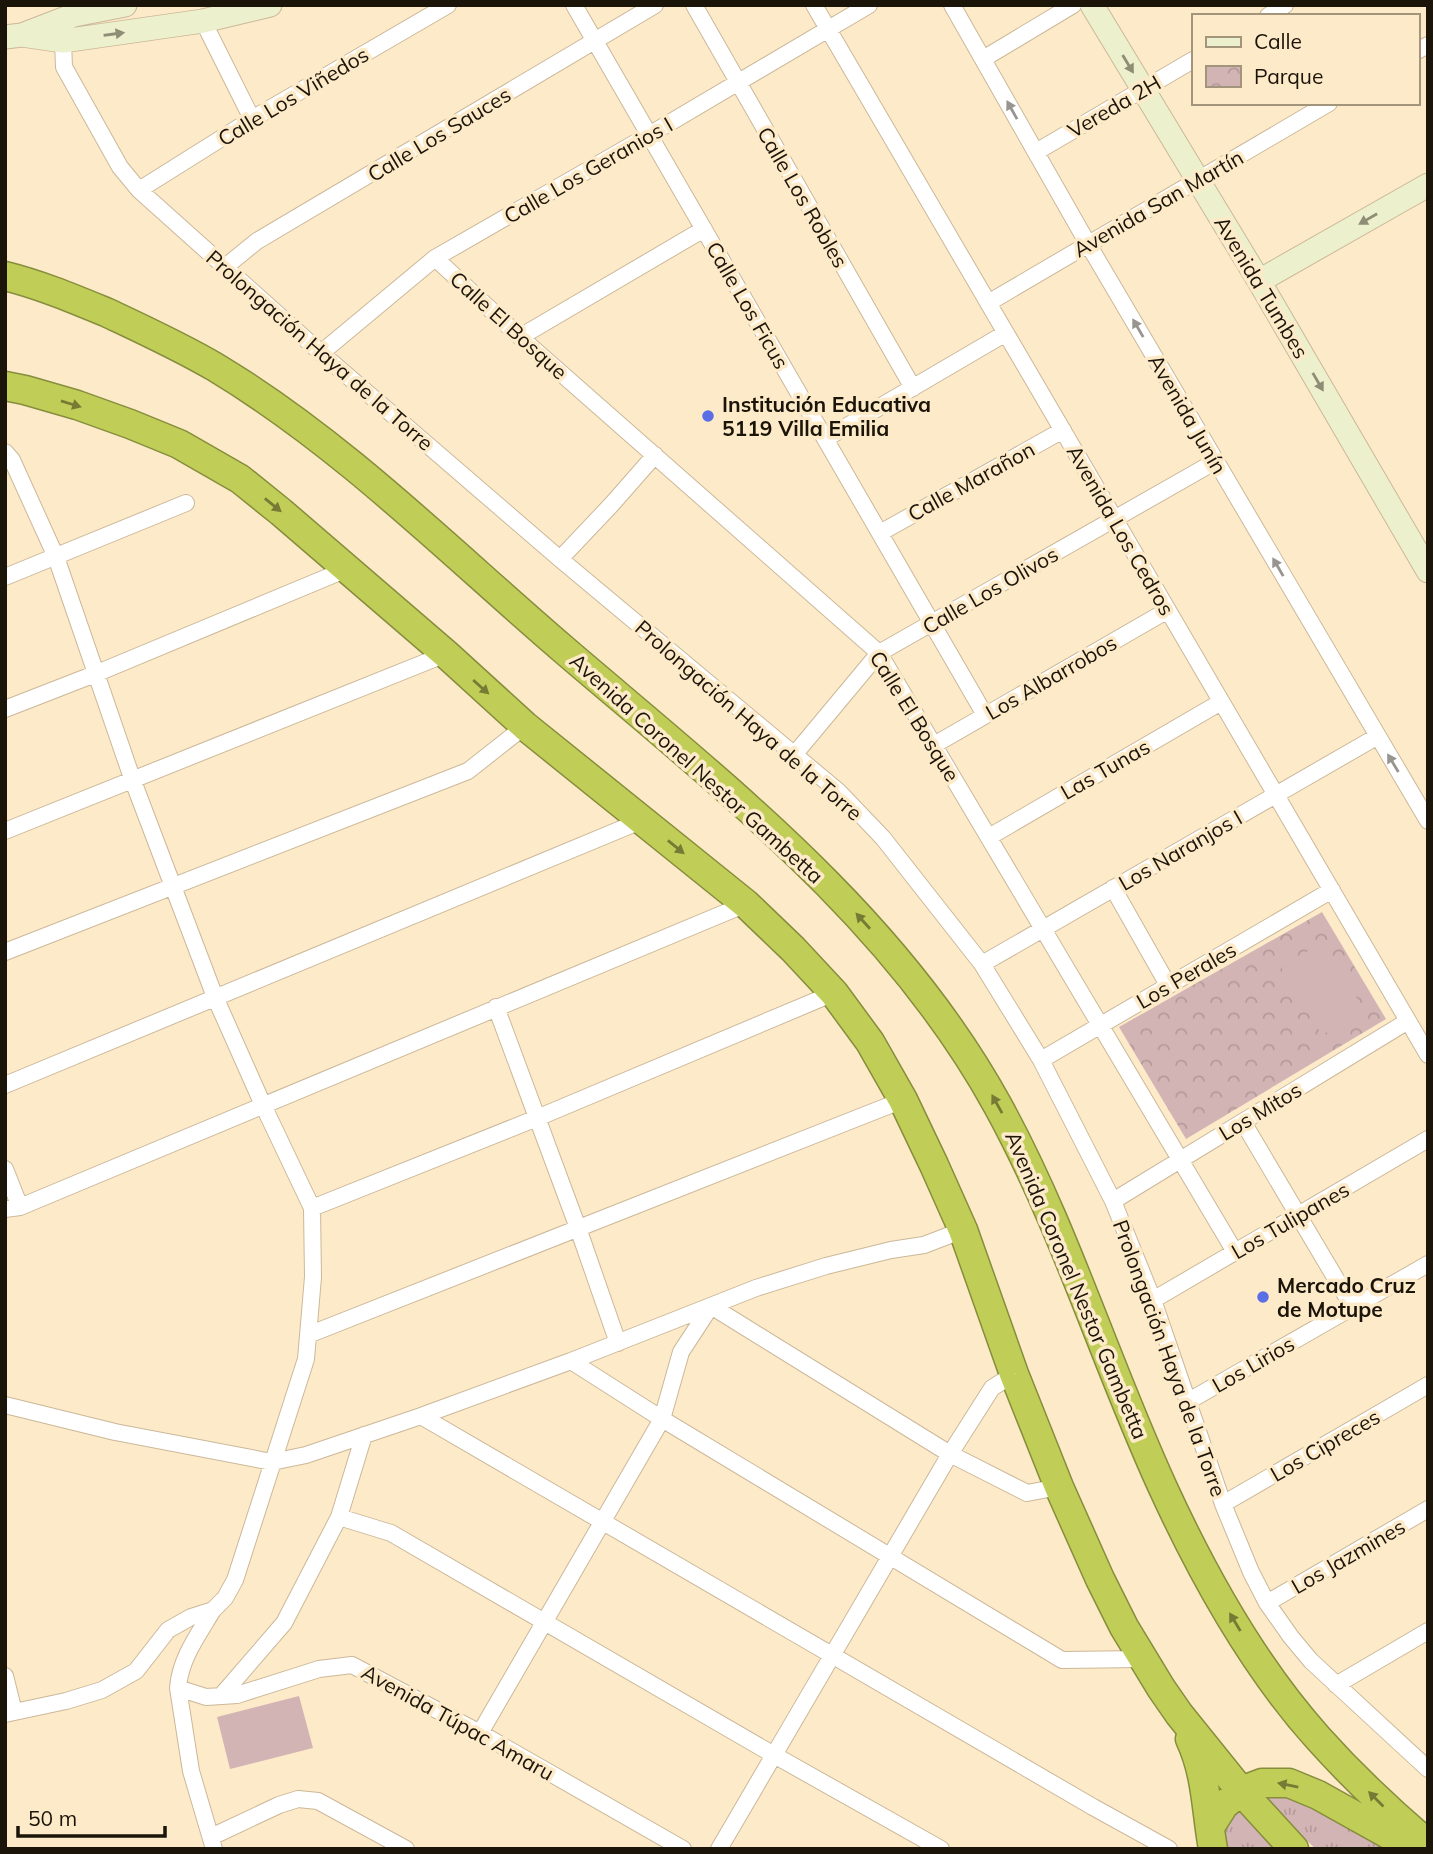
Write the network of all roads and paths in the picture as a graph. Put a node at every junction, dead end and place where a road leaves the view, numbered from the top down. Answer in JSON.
{"nodes":[{"id":1,"x":125,"y":5,"type":"edge"},
{"id":2,"x":270,"y":5,"type":"edge"},
{"id":3,"x":448,"y":5,"type":"edge"},
{"id":4,"x":574,"y":5,"type":"edge"},
{"id":5,"x":655,"y":5,"type":"edge"},
{"id":6,"x":694,"y":5,"type":"edge"},
{"id":7,"x":814,"y":5,"type":"edge"},
{"id":8,"x":869,"y":5,"type":"edge"},
{"id":9,"x":952,"y":5,"type":"edge"},
{"id":10,"x":1073,"y":5,"type":"edge"},
{"id":11,"x":1092,"y":5,"type":"edge"},
{"id":12,"x":203,"y":21,"type":"junction"},
{"id":13,"x":828,"y":29,"type":"junction"},
{"id":14,"x":14,"y":36,"type":"edge"},
{"id":15,"x":63,"y":41,"type":"junction"},
{"id":16,"x":595,"y":41,"type":"junction"},
{"id":17,"x":984,"y":59,"type":"junction"},
{"id":18,"x":1192,"y":61,"type":"edge"},
{"id":19,"x":738,"y":82,"type":"junction"},
{"id":20,"x":1143,"y":89,"type":"junction"},
{"id":21,"x":1326,"y":105,"type":"edge"},
{"id":22,"x":252,"y":119,"type":"junction"},
{"id":23,"x":649,"y":135,"type":"junction"},
{"id":24,"x":1036,"y":152,"type":"junction"},
{"id":25,"x":1198,"y":180,"type":"junction"},
{"id":26,"x":1428,"y":186,"type":"edge"},
{"id":27,"x":139,"y":190,"type":"junction"},
{"id":28,"x":704,"y":229,"type":"junction"},
{"id":29,"x":1088,"y":244,"type":"junction"},
{"id":30,"x":435,"y":258,"type":"junction"},
{"id":31,"x":225,"y":267,"type":"junction"},
{"id":32,"x":5,"y":276,"type":"edge"},
{"id":33,"x":1259,"y":281,"type":"junction"},
{"id":34,"x":988,"y":303,"type":"junction"},
{"id":35,"x":1006,"y":334,"type":"junction"},
{"id":36,"x":520,"y":337,"type":"junction"},
{"id":37,"x":321,"y":353,"type":"junction"},
{"id":38,"x":5,"y":386,"type":"edge"},
{"id":39,"x":913,"y":388,"type":"junction"},
{"id":40,"x":1063,"y":430,"type":"junction"},
{"id":41,"x":825,"y":439,"type":"junction"},
{"id":42,"x":655,"y":455,"type":"junction"},
{"id":43,"x":8,"y":458,"type":"edge"},
{"id":44,"x":1216,"y":461,"type":"junction"},
{"id":45,"x":186,"y":503,"type":"dead end"},
{"id":46,"x":1114,"y":519,"type":"junction"},
{"id":47,"x":880,"y":533,"type":"junction"},
{"id":48,"x":56,"y":557,"type":"junction"},
{"id":49,"x":560,"y":559,"type":"junction"},
{"id":50,"x":346,"y":569,"type":"junction"},
{"id":51,"x":1428,"y":571,"type":"edge"},
{"id":52,"x":5,"y":577,"type":"edge"},
{"id":53,"x":1168,"y":610,"type":"junction"},
{"id":54,"x":932,"y":623,"type":"junction"},
{"id":55,"x":879,"y":653,"type":"junction"},
{"id":56,"x":446,"y":654,"type":"junction"},
{"id":57,"x":95,"y":674,"type":"junction"},
{"id":58,"x":1221,"y":702,"type":"junction"},
{"id":59,"x":5,"y":709,"type":"edge"},
{"id":60,"x":985,"y":715,"type":"junction"},
{"id":61,"x":525,"y":726,"type":"junction"},
{"id":62,"x":1378,"y":736,"type":"junction"},
{"id":63,"x":934,"y":745,"type":"junction"},
{"id":64,"x":794,"y":755,"type":"junction"},
{"id":65,"x":133,"y":781,"type":"junction"},
{"id":66,"x":1276,"y":795,"type":"junction"},
{"id":67,"x":643,"y":820,"type":"junction"},
{"id":68,"x":1428,"y":821,"type":"edge"},
{"id":69,"x":5,"y":831,"type":"edge"},
{"id":70,"x":989,"y":837,"type":"junction"},
{"id":71,"x":174,"y":887,"type":"junction"},
{"id":72,"x":1113,"y":888,"type":"junction"},
{"id":73,"x":1332,"y":890,"type":"junction"},
{"id":74,"x":746,"y":904,"type":"junction"},
{"id":75,"x":1043,"y":928,"type":"junction"},
{"id":76,"x":5,"y":952,"type":"edge"},
{"id":77,"x":982,"y":964,"type":"junction"},
{"id":78,"x":1168,"y":985,"type":"junction"},
{"id":79,"x":834,"y":993,"type":"junction"},
{"id":80,"x":215,"y":997,"type":"junction"},
{"id":81,"x":496,"y":1007,"type":"junction"},
{"id":82,"x":1408,"y":1021,"type":"junction"},
{"id":83,"x":1101,"y":1025,"type":"junction"},
{"id":84,"x":1428,"y":1055,"type":"edge"},
{"id":85,"x":1041,"y":1060,"type":"junction"},
{"id":86,"x":5,"y":1085,"type":"edge"},
{"id":87,"x":903,"y":1100,"type":"junction"},
{"id":88,"x":263,"y":1105,"type":"junction"},
{"id":89,"x":537,"y":1118,"type":"junction"},
{"id":90,"x":1243,"y":1122,"type":"junction"},
{"id":91,"x":1428,"y":1139,"type":"edge"},
{"id":92,"x":1181,"y":1160,"type":"junction"},
{"id":93,"x":5,"y":1169,"type":"edge"},
{"id":94,"x":1113,"y":1201,"type":"junction"},
{"id":95,"x":13,"y":1208,"type":"edge"},
{"id":96,"x":312,"y":1208,"type":"junction"},
{"id":97,"x":1298,"y":1215,"type":"junction"},
{"id":98,"x":578,"y":1228,"type":"junction"},
{"id":99,"x":963,"y":1230,"type":"junction"},
{"id":100,"x":1235,"y":1252,"type":"junction"},
{"id":101,"x":1428,"y":1264,"type":"edge"},
{"id":102,"x":1153,"y":1300,"type":"junction"},
{"id":103,"x":710,"y":1306,"type":"junction"},
{"id":104,"x":1352,"y":1306,"type":"junction"},
{"id":105,"x":309,"y":1335,"type":"junction"},
{"id":106,"x":618,"y":1343,"type":"junction"},
{"id":107,"x":571,"y":1360,"type":"junction"},
{"id":108,"x":1014,"y":1374,"type":"junction"},
{"id":109,"x":1428,"y":1385,"type":"edge"},
{"id":110,"x":1187,"y":1402,"type":"junction"},
{"id":111,"x":5,"y":1405,"type":"edge"},
{"id":112,"x":421,"y":1416,"type":"junction"},
{"id":113,"x":662,"y":1419,"type":"junction"},
{"id":114,"x":363,"y":1435,"type":"junction"},
{"id":115,"x":950,"y":1454,"type":"junction"},
{"id":116,"x":272,"y":1462,"type":"junction"},
{"id":117,"x":1059,"y":1488,"type":"junction"},
{"id":118,"x":1223,"y":1504,"type":"junction"},
{"id":119,"x":1428,"y":1509,"type":"edge"},
{"id":120,"x":339,"y":1517,"type":"junction"},
{"id":121,"x":603,"y":1522,"type":"junction"},
{"id":122,"x":891,"y":1558,"type":"junction"},
{"id":123,"x":1268,"y":1603,"type":"junction"},
{"id":124,"x":213,"y":1610,"type":"junction"},
{"id":125,"x":545,"y":1622,"type":"junction"},
{"id":126,"x":1428,"y":1631,"type":"edge"},
{"id":127,"x":832,"y":1656,"type":"junction"},
{"id":128,"x":1142,"y":1658,"type":"junction"},
{"id":129,"x":5,"y":1676,"type":"edge"},
{"id":130,"x":1336,"y":1685,"type":"junction"},
{"id":131,"x":178,"y":1688,"type":"junction"},
{"id":132,"x":221,"y":1696,"type":"junction"},
{"id":133,"x":10,"y":1713,"type":"edge"},
{"id":134,"x":1179,"y":1714,"type":"junction"},
{"id":135,"x":480,"y":1733,"type":"junction"},
{"id":136,"x":774,"y":1755,"type":"junction"},
{"id":137,"x":1425,"y":1763,"type":"edge"},
{"id":138,"x":1241,"y":1791,"type":"junction"},
{"id":139,"x":1209,"y":1842,"type":"edge"},
{"id":140,"x":212,"y":1843,"type":"edge"},
{"id":141,"x":1428,"y":1844,"type":"edge"},
{"id":142,"x":406,"y":1849,"type":"edge"},
{"id":143,"x":683,"y":1849,"type":"edge"},
{"id":144,"x":719,"y":1849,"type":"edge"},
{"id":145,"x":941,"y":1849,"type":"edge"},
{"id":146,"x":1169,"y":1849,"type":"edge"},
{"id":147,"x":1294,"y":1849,"type":"edge"},
{"id":148,"x":1414,"y":1849,"type":"edge"}],
"edges":[{"from":1,"to":14,"type":"street"},
{"from":2,"to":12,"type":"street"},
{"from":3,"to":22,"type":"street","name":"Calle Los Viñedos"},
{"from":4,"to":16,"type":"street","name":"Calle Los Ficus"},
{"from":5,"to":16,"type":"street","name":"Calle Los Sauces"},
{"from":6,"to":19,"type":"street","name":"Calle Los Robles"},
{"from":7,"to":13,"type":"street","name":"Avenida Los Cedros"},
{"from":8,"to":13,"type":"street","name":"Calle Los Geranios I"},
{"from":9,"to":17,"type":"street","name":"Avenida Junín"},
{"from":10,"to":17,"type":"street"},
{"from":11,"to":20,"type":"street","name":"Avenida Tumbes","one_way":true},
{"from":15,"to":12,"type":"street","one_way":true},
{"from":12,"to":22,"type":"street"},
{"from":13,"to":19,"type":"street","name":"Calle Los Geranios I"},
{"from":13,"to":34,"type":"street","name":"Avenida Los Cedros"},
{"from":14,"to":15,"type":"street"},
{"from":15,"to":27,"type":"street","name":"Prolongación Haya de la Torre"},
{"from":16,"to":23,"type":"street","name":"Calle Los Ficus"},
{"from":16,"to":31,"type":"street","name":"Calle Los Sauces"},
{"from":24,"to":17,"type":"street","name":"Avenida Junín","one_way":true},
{"from":18,"to":20,"type":"street","name":"Vereda 2H"},
{"from":19,"to":23,"type":"street","name":"Calle Los Geranios I"},
{"from":19,"to":39,"type":"street","name":"Calle Los Robles"},
{"from":20,"to":24,"type":"street","name":"Vereda 2H"},
{"from":20,"to":25,"type":"street","name":"Avenida Tumbes"},
{"from":21,"to":25,"type":"street","name":"Avenida San Martín"},
{"from":22,"to":27,"type":"street","name":"Calle Los Viñedos"},
{"from":23,"to":28,"type":"street","name":"Calle Los Ficus"},
{"from":23,"to":30,"type":"street","name":"Calle Los Geranios I"},
{"from":24,"to":29,"type":"street","name":"Avenida Junín"},
{"from":25,"to":29,"type":"street","name":"Avenida San Martín"},
{"from":25,"to":33,"type":"street","name":"Avenida Tumbes"},
{"from":26,"to":33,"type":"street","one_way":true},
{"from":27,"to":31,"type":"street","name":"Prolongación Haya de la Torre"},
{"from":28,"to":36,"type":"street"},
{"from":28,"to":41,"type":"street","name":"Calle Los Ficus"},
{"from":29,"to":34,"type":"street","name":"Avenida San Martín"},
{"from":44,"to":29,"type":"street","name":"Avenida Junín","one_way":true},
{"from":30,"to":36,"type":"street","name":"Calle El Bosque"},
{"from":30,"to":37,"type":"street","name":"Calle Los Geranios I"},
{"from":31,"to":37,"type":"street","name":"Prolongación Haya de la Torre"},
{"from":141,"to":32,"type":"highway","name":"Avenida Coronel Nestor Gambetta","one_way":true},
{"from":33,"to":51,"type":"street","name":"Avenida Tumbes","one_way":true},
{"from":34,"to":35,"type":"street","name":"Avenida Los Cedros"},
{"from":35,"to":39,"type":"street"},
{"from":35,"to":40,"type":"street","name":"Avenida Los Cedros"},
{"from":36,"to":42,"type":"street","name":"Calle El Bosque"},
{"from":37,"to":49,"type":"street","name":"Prolongación Haya de la Torre"},
{"from":38,"to":50,"type":"highway","one_way":true},
{"from":39,"to":41,"type":"street"},
{"from":40,"to":46,"type":"street","name":"Avenida Los Cedros"},
{"from":40,"to":47,"type":"street","name":"Calle Marañon"},
{"from":41,"to":47,"type":"street","name":"Calle Los Ficus"},
{"from":42,"to":49,"type":"street"},
{"from":42,"to":55,"type":"street","name":"Calle El Bosque"},
{"from":43,"to":48,"type":"street"},
{"from":44,"to":46,"type":"street","name":"Calle Los Olivos"},
{"from":62,"to":44,"type":"street","name":"Avenida Junín","one_way":true},
{"from":45,"to":48,"type":"street"},
{"from":46,"to":53,"type":"street","name":"Avenida Los Cedros"},
{"from":46,"to":54,"type":"street","name":"Calle Los Olivos"},
{"from":47,"to":54,"type":"street","name":"Calle Los Ficus"},
{"from":48,"to":52,"type":"street"},
{"from":48,"to":57,"type":"street"},
{"from":49,"to":64,"type":"street","name":"Prolongación Haya de la Torre"},
{"from":50,"to":56,"type":"highway"},
{"from":50,"to":57,"type":"street"},
{"from":53,"to":58,"type":"street","name":"Avenida Los Cedros"},
{"from":53,"to":60,"type":"street","name":"Los Albarrobos"},
{"from":54,"to":55,"type":"street","name":"Calle Los Olivos"},
{"from":54,"to":60,"type":"street","name":"Calle Los Ficus"},
{"from":55,"to":63,"type":"street","name":"Calle El Bosque"},
{"from":55,"to":64,"type":"street","name":"Calle Los Olivos"},
{"from":56,"to":61,"type":"highway","one_way":true},
{"from":56,"to":65,"type":"street"},
{"from":57,"to":59,"type":"street"},
{"from":57,"to":65,"type":"street"},
{"from":58,"to":66,"type":"street","name":"Avenida Los Cedros"},
{"from":58,"to":70,"type":"street","name":"Las Tunas"},
{"from":60,"to":63,"type":"street","name":"Los Albarrobos"},
{"from":61,"to":67,"type":"highway"},
{"from":61,"to":71,"type":"street"},
{"from":62,"to":66,"type":"street","name":"Los Naranjos I"},
{"from":68,"to":62,"type":"street","name":"Avenida Junín","one_way":true},
{"from":63,"to":70,"type":"street","name":"Calle El Bosque"},
{"from":64,"to":77,"type":"street","name":"Prolongación Haya de la Torre"},
{"from":65,"to":69,"type":"street"},
{"from":65,"to":71,"type":"street"},
{"from":66,"to":72,"type":"street","name":"Los Naranjos I"},
{"from":66,"to":73,"type":"street","name":"Avenida Los Cedros"},
{"from":67,"to":74,"type":"highway","one_way":true},
{"from":67,"to":80,"type":"street"},
{"from":70,"to":75,"type":"street","name":"Calle El Bosque"},
{"from":71,"to":76,"type":"street"},
{"from":71,"to":80,"type":"street"},
{"from":72,"to":75,"type":"street","name":"Los Naranjos I"},
{"from":72,"to":78,"type":"street"},
{"from":73,"to":78,"type":"street","name":"Los Perales"},
{"from":73,"to":82,"type":"street","name":"Avenida Los Cedros"},
{"from":74,"to":79,"type":"highway"},
{"from":74,"to":81,"type":"street"},
{"from":75,"to":77,"type":"street","name":"Los Naranjos I"},
{"from":75,"to":83,"type":"street","name":"Calle El Bosque"},
{"from":77,"to":85,"type":"street","name":"Prolongación Haya de la Torre"},
{"from":78,"to":83,"type":"street","name":"Los Perales"},
{"from":79,"to":87,"type":"highway"},
{"from":79,"to":89,"type":"street"},
{"from":80,"to":86,"type":"street"},
{"from":80,"to":88,"type":"street"},
{"from":81,"to":88,"type":"street"},
{"from":81,"to":89,"type":"street"},
{"from":82,"to":84,"type":"street","name":"Avenida Los Cedros"},
{"from":82,"to":90,"type":"street","name":"Los Mitos"},
{"from":83,"to":85,"type":"street","name":"Los Perales"},
{"from":83,"to":92,"type":"street","name":"Calle El Bosque"},
{"from":85,"to":94,"type":"street","name":"Prolongación Haya de la Torre"},
{"from":87,"to":98,"type":"street"},
{"from":87,"to":99,"type":"highway"},
{"from":88,"to":95,"type":"street"},
{"from":88,"to":96,"type":"street"},
{"from":89,"to":96,"type":"street"},
{"from":89,"to":98,"type":"street"},
{"from":90,"to":92,"type":"street","name":"Los Mitos"},
{"from":90,"to":97,"type":"street"},
{"from":91,"to":97,"type":"street","name":"Los Tulipanes"},
{"from":92,"to":94,"type":"street","name":"Los Mitos"},
{"from":92,"to":100,"type":"street","name":"Calle El Bosque"},
{"from":93,"to":95,"type":"street"},
{"from":94,"to":102,"type":"street","name":"Prolongación Haya de la Torre"},
{"from":96,"to":105,"type":"street"},
{"from":97,"to":100,"type":"street","name":"Los Tulipanes"},
{"from":97,"to":104,"type":"street"},
{"from":98,"to":105,"type":"street"},
{"from":98,"to":106,"type":"street"},
{"from":99,"to":103,"type":"street"},
{"from":99,"to":108,"type":"highway"},
{"from":100,"to":102,"type":"street","name":"Los Tulipanes"},
{"from":101,"to":104,"type":"street","name":"Los Lirios"},
{"from":102,"to":110,"type":"street","name":"Prolongación Haya de la Torre"},
{"from":103,"to":106,"type":"street"},
{"from":103,"to":113,"type":"street"},
{"from":103,"to":115,"type":"street"},
{"from":104,"to":110,"type":"street","name":"Los Lirios"},
{"from":105,"to":116,"type":"street"},
{"from":106,"to":107,"type":"street"},
{"from":107,"to":112,"type":"street"},
{"from":107,"to":113,"type":"street"},
{"from":108,"to":115,"type":"street"},
{"from":108,"to":117,"type":"highway"},
{"from":109,"to":118,"type":"street","name":"Los Cipreces"},
{"from":110,"to":118,"type":"street","name":"Prolongación Haya de la Torre"},
{"from":111,"to":116,"type":"street"},
{"from":112,"to":114,"type":"street"},
{"from":112,"to":121,"type":"street"},
{"from":113,"to":121,"type":"street"},
{"from":113,"to":122,"type":"street"},
{"from":114,"to":116,"type":"street"},
{"from":114,"to":120,"type":"street"},
{"from":115,"to":117,"type":"street"},
{"from":115,"to":122,"type":"street"},
{"from":116,"to":124,"type":"street"},
{"from":117,"to":128,"type":"highway"},
{"from":118,"to":123,"type":"street","name":"Prolongación Haya de la Torre"},
{"from":119,"to":123,"type":"street","name":"Los Jazmines"},
{"from":120,"to":125,"type":"street"},
{"from":120,"to":132,"type":"street"},
{"from":121,"to":125,"type":"street"},
{"from":121,"to":127,"type":"street"},
{"from":122,"to":127,"type":"street"},
{"from":122,"to":128,"type":"street"},
{"from":123,"to":130,"type":"street","name":"Prolongación Haya de la Torre"},
{"from":124,"to":131,"type":"street"},
{"from":124,"to":133,"type":"street"},
{"from":125,"to":135,"type":"street"},
{"from":125,"to":136,"type":"street"},
{"from":126,"to":130,"type":"street"},
{"from":127,"to":136,"type":"street"},
{"from":127,"to":146,"type":"street"},
{"from":128,"to":134,"type":"highway"},
{"from":129,"to":133,"type":"street"},
{"from":130,"to":137,"type":"street","name":"Prolongación Haya de la Torre"},
{"from":131,"to":132,"type":"street","name":"Avenida Túpac Amaru"},
{"from":131,"to":140,"type":"street"},
{"from":132,"to":135,"type":"street","name":"Avenida Túpac Amaru"},
{"from":134,"to":138,"type":"highway"},
{"from":134,"to":139,"type":"highway"},
{"from":135,"to":143,"type":"street","name":"Avenida Túpac Amaru"},
{"from":136,"to":144,"type":"street"},
{"from":136,"to":145,"type":"street"},
{"from":138,"to":139,"type":"highway"},
{"from":138,"to":147,"type":"highway"},
{"from":148,"to":138,"type":"highway","one_way":true},
{"from":140,"to":142,"type":"street"}]}
